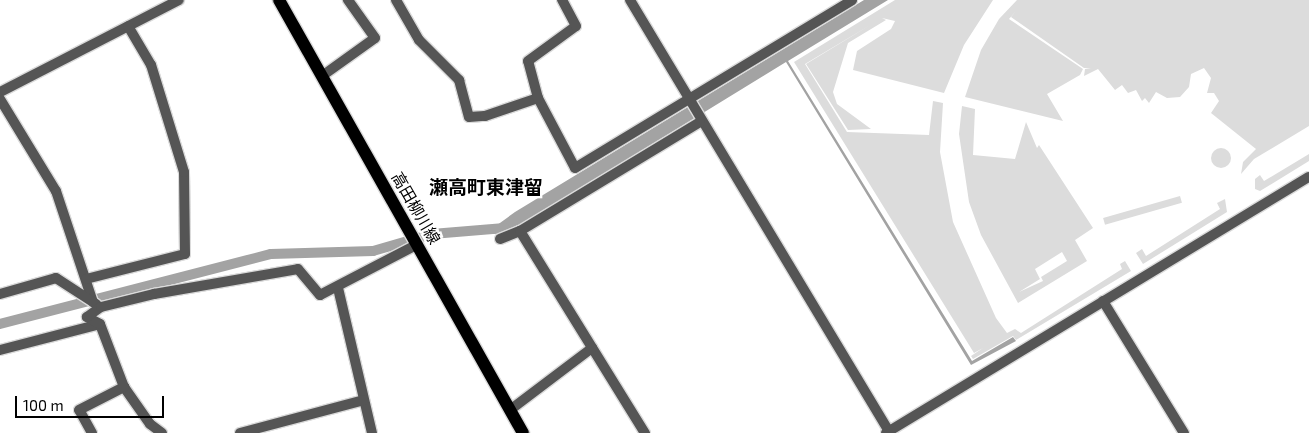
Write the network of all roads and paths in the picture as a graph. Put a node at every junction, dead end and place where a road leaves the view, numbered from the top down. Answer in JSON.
{"nodes":[{"id":1,"x":179,"y":0,"type":"edge"},
{"id":2,"x":279,"y":0,"type":"edge"},
{"id":3,"x":348,"y":0,"type":"edge"},
{"id":4,"x":396,"y":0,"type":"edge"},
{"id":5,"x":562,"y":0,"type":"edge"},
{"id":6,"x":630,"y":0,"type":"edge"},
{"id":7,"x":852,"y":0,"type":"edge"},
{"id":8,"x":128,"y":26,"type":"junction"},
{"id":9,"x":322,"y":76,"type":"junction"},
{"id":10,"x":0,"y":92,"type":"edge"},
{"id":11,"x":538,"y":98,"type":"junction"},
{"id":12,"x":0,"y":99,"type":"edge"},
{"id":13,"x":687,"y":100,"type":"junction"},
{"id":14,"x":700,"y":121,"type":"junction"},
{"id":15,"x":1309,"y":177,"type":"edge"},
{"id":16,"x":520,"y":231,"type":"junction"},
{"id":17,"x":500,"y":239,"type":"dead end"},
{"id":18,"x":418,"y":244,"type":"junction"},
{"id":19,"x":86,"y":278,"type":"junction"},
{"id":20,"x":338,"y":288,"type":"junction"},
{"id":21,"x":0,"y":294,"type":"edge"},
{"id":22,"x":1103,"y":302,"type":"junction"},
{"id":23,"x":97,"y":304,"type":"junction"},
{"id":24,"x":100,"y":324,"type":"junction"},
{"id":25,"x":592,"y":348,"type":"junction"},
{"id":26,"x":0,"y":350,"type":"edge"},
{"id":27,"x":124,"y":387,"type":"junction"},
{"id":28,"x":364,"y":400,"type":"junction"},
{"id":29,"x":510,"y":410,"type":"junction"},
{"id":30,"x":888,"y":432,"type":"edge"},
{"id":31,"x":92,"y":433,"type":"edge"},
{"id":32,"x":162,"y":433,"type":"edge"},
{"id":33,"x":240,"y":433,"type":"edge"},
{"id":34,"x":372,"y":433,"type":"edge"},
{"id":35,"x":523,"y":433,"type":"edge"},
{"id":36,"x":645,"y":433,"type":"edge"},
{"id":37,"x":1184,"y":433,"type":"edge"}],
"edges":[{"from":1,"to":8,"type":"street"},
{"from":2,"to":9,"type":"main road","name":"高田柳川線"},
{"from":3,"to":9,"type":"street"},
{"from":4,"to":11,"type":"street"},
{"from":5,"to":11,"type":"street"},
{"from":6,"to":13,"type":"street"},
{"from":7,"to":13,"type":"street"},
{"from":8,"to":10,"type":"street"},
{"from":8,"to":19,"type":"street"},
{"from":9,"to":18,"type":"main road","name":"高田柳川線"},
{"from":11,"to":13,"type":"street"},
{"from":12,"to":19,"type":"street"},
{"from":13,"to":14,"type":"street"},
{"from":14,"to":16,"type":"street"},
{"from":14,"to":30,"type":"street"},
{"from":15,"to":22,"type":"street"},
{"from":16,"to":17,"type":"street"},
{"from":16,"to":25,"type":"street"},
{"from":18,"to":20,"type":"street"},
{"from":18,"to":29,"type":"main road","name":"高田柳川線"},
{"from":19,"to":23,"type":"street"},
{"from":20,"to":23,"type":"street"},
{"from":20,"to":28,"type":"street"},
{"from":21,"to":23,"type":"street"},
{"from":22,"to":30,"type":"street"},
{"from":22,"to":37,"type":"street"},
{"from":23,"to":24,"type":"street"},
{"from":24,"to":26,"type":"street"},
{"from":24,"to":27,"type":"street"},
{"from":25,"to":29,"type":"street"},
{"from":25,"to":36,"type":"street"},
{"from":27,"to":31,"type":"street"},
{"from":27,"to":32,"type":"street"},
{"from":28,"to":33,"type":"street"},
{"from":28,"to":34,"type":"street"},
{"from":29,"to":35,"type":"main road","name":"高田柳川線"}]}
